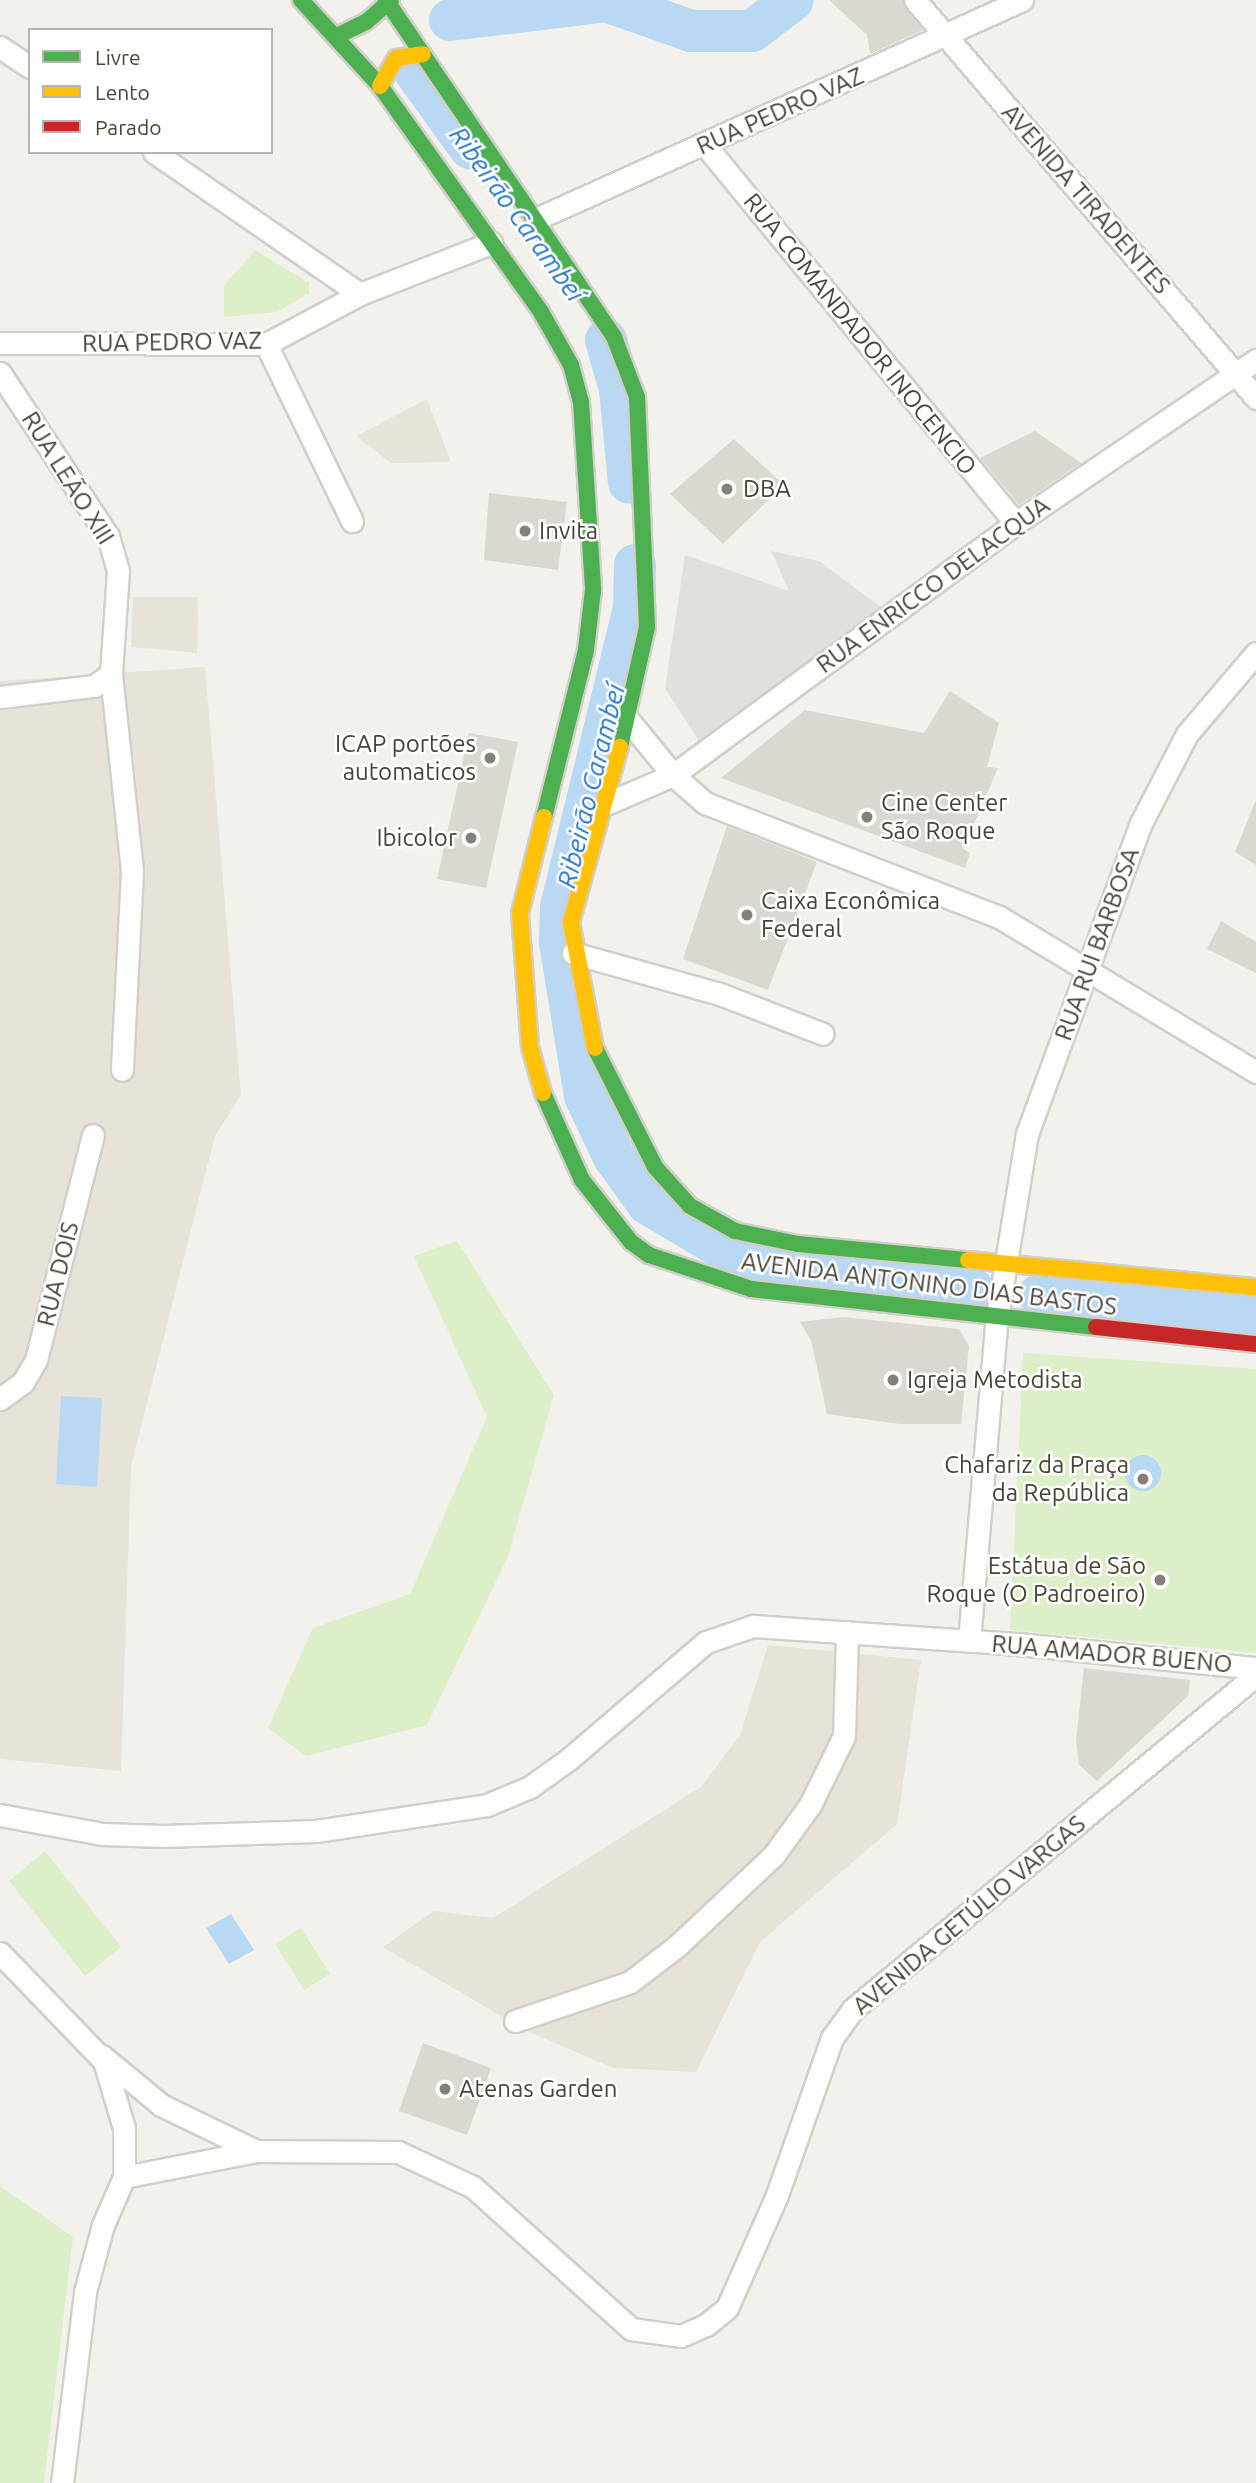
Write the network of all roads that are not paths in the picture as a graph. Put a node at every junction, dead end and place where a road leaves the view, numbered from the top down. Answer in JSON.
{"nodes":[{"id":1,"x":915,"y":0,"type":"edge"},
{"id":2,"x":1022,"y":0,"type":"edge"},
{"id":3,"x":388,"y":1,"type":"edge"},
{"id":4,"x":308,"y":3,"type":"edge"},
{"id":5,"x":337,"y":36,"type":"junction"},
{"id":6,"x":946,"y":37,"type":"junction"},
{"id":7,"x":0,"y":47,"type":"edge"},
{"id":8,"x":423,"y":54,"type":"junction"},
{"id":9,"x":28,"y":66,"type":"edge"},
{"id":10,"x":380,"y":86,"type":"junction"},
{"id":11,"x":705,"y":145,"type":"junction"},
{"id":12,"x":157,"y":154,"type":"edge"},
{"id":13,"x":536,"y":219,"type":"junction"},
{"id":14,"x":491,"y":243,"type":"junction"},
{"id":15,"x":360,"y":294,"type":"junction"},
{"id":16,"x":0,"y":343,"type":"edge"},
{"id":17,"x":266,"y":344,"type":"junction"},
{"id":18,"x":1256,"y":360,"type":"edge"},
{"id":19,"x":0,"y":373,"type":"edge"},
{"id":20,"x":1237,"y":374,"type":"junction"},
{"id":21,"x":1256,"y":398,"type":"edge"},
{"id":22,"x":352,"y":521,"type":"dead end"},
{"id":23,"x":1016,"y":523,"type":"junction"},
{"id":24,"x":1256,"y":653,"type":"edge"},
{"id":25,"x":111,"y":674,"type":"junction"},
{"id":26,"x":0,"y":697,"type":"edge"},
{"id":27,"x":629,"y":721,"type":"junction"},
{"id":28,"x":673,"y":775,"type":"junction"},
{"id":29,"x":608,"y":803,"type":"junction"},
{"id":30,"x":573,"y":953,"type":"junction"},
{"id":31,"x":1086,"y":973,"type":"junction"},
{"id":32,"x":824,"y":1034,"type":"dead end"},
{"id":33,"x":122,"y":1070,"type":"dead end"},
{"id":34,"x":1256,"y":1072,"type":"edge"},
{"id":35,"x":93,"y":1135,"type":"dead end"},
{"id":36,"x":1003,"y":1265,"type":"junction"},
{"id":37,"x":1256,"y":1287,"type":"edge"},
{"id":38,"x":997,"y":1317,"type":"junction"},
{"id":39,"x":1256,"y":1344,"type":"edge"},
{"id":40,"x":0,"y":1399,"type":"edge"},
{"id":41,"x":846,"y":1632,"type":"junction"},
{"id":42,"x":969,"y":1641,"type":"junction"},
{"id":43,"x":1256,"y":1668,"type":"edge"},
{"id":44,"x":1256,"y":1675,"type":"edge"},
{"id":45,"x":0,"y":1815,"type":"edge"},
{"id":46,"x":0,"y":1953,"type":"edge"},
{"id":47,"x":515,"y":2021,"type":"dead end"},
{"id":48,"x":97,"y":2053,"type":"junction"},
{"id":49,"x":256,"y":2151,"type":"junction"},
{"id":50,"x":124,"y":2177,"type":"junction"},
{"id":51,"x":62,"y":2483,"type":"edge"}],
"edges":[{"from":1,"to":6,"type":"street","name":"AVENIDA TIRADENTES"},
{"from":2,"to":6,"type":"street","name":"RUA PEDRO VAZ"},
{"from":3,"to":5,"type":"main road"},
{"from":3,"to":8,"type":"main road","name":"AVENIDA ANTONINO DIAS BASTOS"},
{"from":4,"to":5,"type":"main road","name":"AVENIDA ANTONINO DIAS BASTOS"},
{"from":5,"to":10,"type":"main road","name":"AVENIDA ANTONINO DIAS BASTOS"},
{"from":6,"to":11,"type":"street","name":"RUA PEDRO VAZ"},
{"from":6,"to":20,"type":"street","name":"AVENIDA TIRADENTES"},
{"from":7,"to":9,"type":"street"},
{"from":8,"to":10,"type":"main road"},
{"from":8,"to":13,"type":"main road","name":"AVENIDA ANTONINO DIAS BASTOS"},
{"from":10,"to":14,"type":"main road","name":"AVENIDA ANTONINO DIAS BASTOS"},
{"from":11,"to":13,"type":"street","name":"RUA PEDRO VAZ"},
{"from":11,"to":23,"type":"street","name":"RUA COMANDADOR INOCENCIO"},
{"from":12,"to":15,"type":"street"},
{"from":13,"to":27,"type":"main road","name":"AVENIDA ANTONINO DIAS BASTOS"},
{"from":14,"to":15,"type":"street","name":"RUA PEDRO VAZ"},
{"from":14,"to":38,"type":"main road","name":"AVENIDA ANTONINO DIAS BASTOS"},
{"from":15,"to":17,"type":"street","name":"RUA PEDRO VAZ"},
{"from":16,"to":17,"type":"street","name":"RUA PEDRO VAZ"},
{"from":17,"to":22,"type":"street"},
{"from":18,"to":20,"type":"street","name":"RUA ENRICCO DELACQUA"},
{"from":19,"to":25,"type":"street","name":"RUA LEÃO XIII"},
{"from":20,"to":21,"type":"street","name":"AVENIDA TIRADENTES"},
{"from":20,"to":23,"type":"street","name":"RUA ENRICCO DELACQUA"},
{"from":23,"to":28,"type":"street","name":"RUA ENRICCO DELACQUA"},
{"from":24,"to":31,"type":"street","name":"RUA RUI BARBOSA"},
{"from":25,"to":26,"type":"street"},
{"from":25,"to":33,"type":"street","name":"RUA LEÃO XIII"},
{"from":27,"to":28,"type":"street"},
{"from":27,"to":29,"type":"main road","name":"AVENIDA ANTONINO DIAS BASTOS"},
{"from":28,"to":29,"type":"street","name":"RUA ENRICCO DELACQUA"},
{"from":28,"to":31,"type":"street"},
{"from":29,"to":30,"type":"main road","name":"AVENIDA ANTONINO DIAS BASTOS"},
{"from":30,"to":32,"type":"street"},
{"from":30,"to":36,"type":"main road","name":"AVENIDA ANTONINO DIAS BASTOS"},
{"from":31,"to":34,"type":"street"},
{"from":31,"to":36,"type":"street","name":"RUA RUI BARBOSA"},
{"from":35,"to":40,"type":"street","name":"RUA DOIS"},
{"from":36,"to":37,"type":"main road","name":"AVENIDA ANTONINO DIAS BASTOS"},
{"from":36,"to":38,"type":"street","name":"RUA RUI BARBOSA"},
{"from":38,"to":39,"type":"main road","name":"AVENIDA ANTONINO DIAS BASTOS"},
{"from":38,"to":42,"type":"street","name":"RUA RUI BARBOSA"},
{"from":41,"to":42,"type":"street","name":"RUA AMADOR BUENO"},
{"from":41,"to":45,"type":"street","name":"RUA AMADOR BUENO"},
{"from":41,"to":47,"type":"street"},
{"from":42,"to":43,"type":"street","name":"RUA AMADOR BUENO"},
{"from":44,"to":49,"type":"street","name":"AVENIDA GETÚLIO VARGAS"},
{"from":46,"to":48,"type":"street"},
{"from":48,"to":49,"type":"street"},
{"from":48,"to":50,"type":"street"},
{"from":49,"to":50,"type":"street","name":"AVENIDA GETÚLIO VARGAS"},
{"from":50,"to":51,"type":"street"}]}
